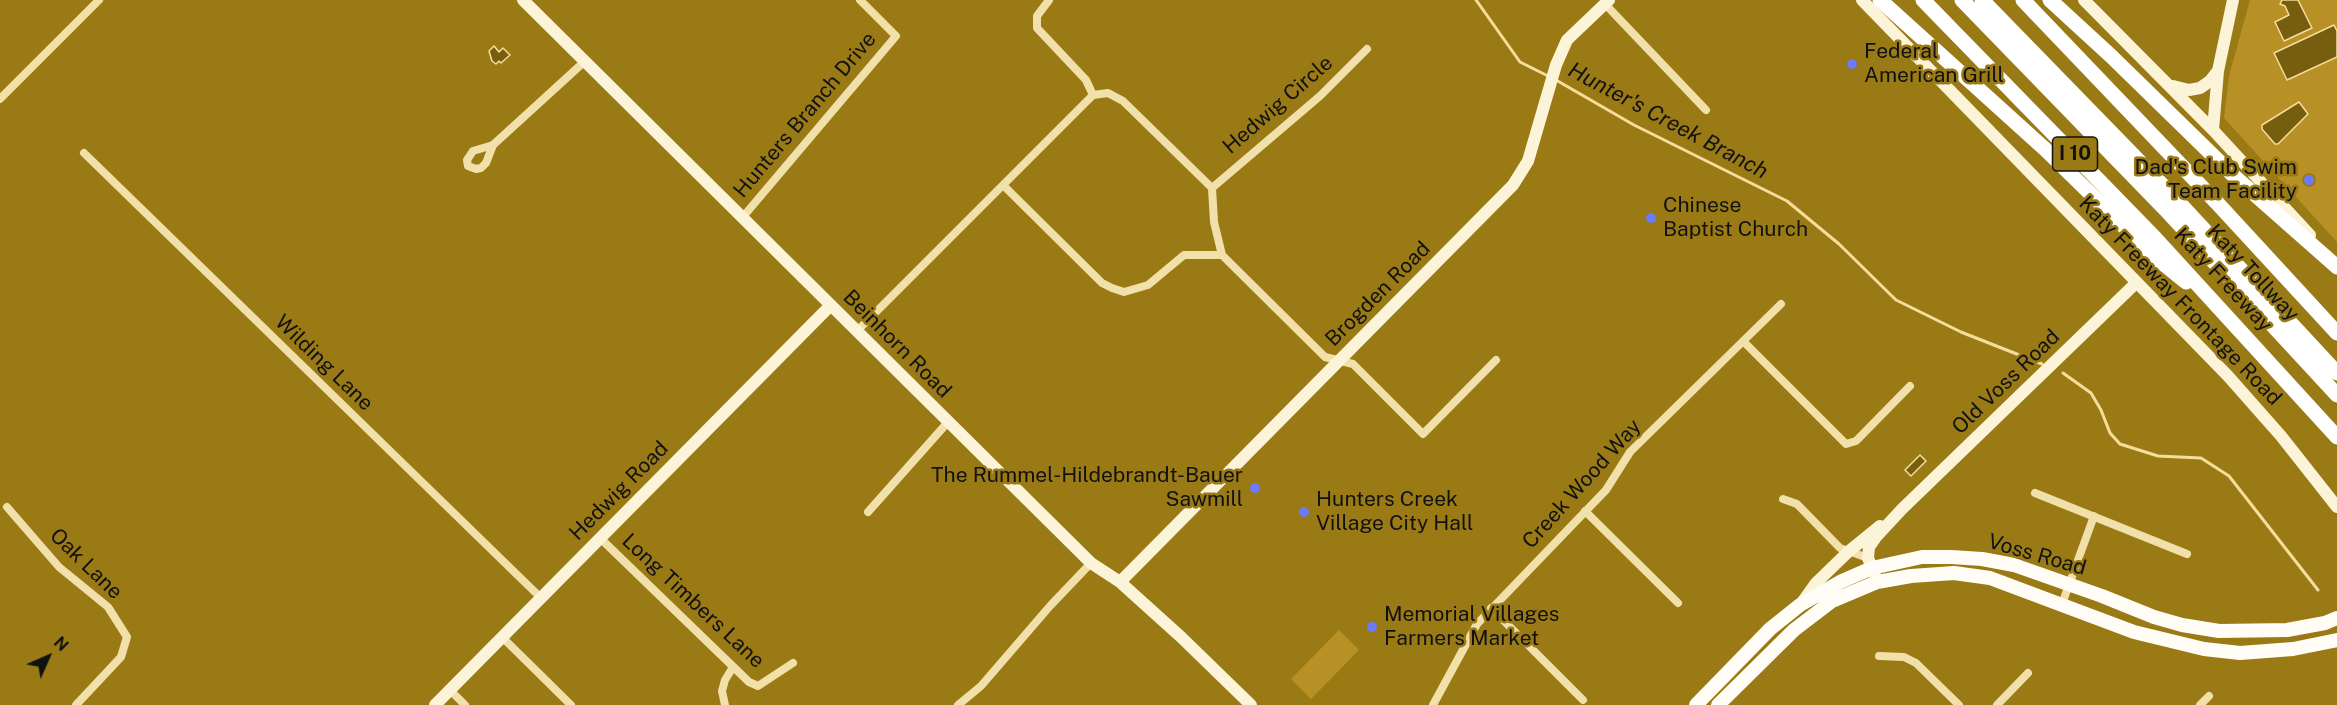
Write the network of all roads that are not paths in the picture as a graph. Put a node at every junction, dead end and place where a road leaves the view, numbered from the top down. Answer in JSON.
{"nodes":[{"id":1,"x":99,"y":0,"type":"edge"},
{"id":2,"x":523,"y":0,"type":"edge"},
{"id":3,"x":860,"y":0,"type":"edge"},
{"id":4,"x":1049,"y":0,"type":"edge"},
{"id":5,"x":1862,"y":0,"type":"edge"},
{"id":6,"x":1880,"y":0,"type":"edge"},
{"id":7,"x":1923,"y":0,"type":"edge"},
{"id":8,"x":1962,"y":0,"type":"edge"},
{"id":9,"x":1982,"y":0,"type":"edge"},
{"id":10,"x":2023,"y":0,"type":"edge"},
{"id":11,"x":2050,"y":0,"type":"edge"},
{"id":12,"x":2084,"y":0,"type":"edge"},
{"id":13,"x":2233,"y":0,"type":"edge"},
{"id":14,"x":1605,"y":1,"type":"edge"},
{"id":15,"x":1366,"y":49,"type":"dead end"},
{"id":16,"x":584,"y":62,"type":"junction"},
{"id":17,"x":2218,"y":72,"type":"junction"},
{"id":18,"x":2168,"y":83,"type":"junction"},
{"id":19,"x":1094,"y":95,"type":"junction"},
{"id":20,"x":0,"y":99,"type":"edge"},
{"id":21,"x":1706,"y":110,"type":"dead end"},
{"id":22,"x":2213,"y":129,"type":"junction"},
{"id":23,"x":494,"y":145,"type":"dead end"},
{"id":24,"x":84,"y":153,"type":"dead end"},
{"id":25,"x":1003,"y":185,"type":"junction"},
{"id":26,"x":1212,"y":188,"type":"junction"},
{"id":27,"x":742,"y":218,"type":"junction"},
{"id":28,"x":1222,"y":255,"type":"junction"},
{"id":29,"x":2337,"y":266,"type":"edge"},
{"id":30,"x":2136,"y":283,"type":"junction"},
{"id":31,"x":1781,"y":304,"type":"dead end"},
{"id":32,"x":831,"y":305,"type":"junction"},
{"id":33,"x":2223,"y":311,"type":"junction"},
{"id":34,"x":857,"y":331,"type":"junction"},
{"id":35,"x":2337,"y":333,"type":"edge"},
{"id":36,"x":1744,"y":342,"type":"junction"},
{"id":37,"x":1496,"y":360,"type":"dead end"},
{"id":38,"x":1338,"y":361,"type":"junction"},
{"id":39,"x":2337,"y":373,"type":"edge"},
{"id":40,"x":1910,"y":386,"type":"dead end"},
{"id":41,"x":2337,"y":395,"type":"edge"},
{"id":42,"x":948,"y":422,"type":"junction"},
{"id":43,"x":2337,"y":437,"type":"edge"},
{"id":44,"x":2035,"y":493,"type":"dead end"},
{"id":45,"x":1783,"y":499,"type":"dead end"},
{"id":46,"x":7,"y":507,"type":"dead end"},
{"id":47,"x":2337,"y":507,"type":"edge"},
{"id":48,"x":1902,"y":509,"type":"junction"},
{"id":49,"x":1585,"y":510,"type":"junction"},
{"id":50,"x":868,"y":512,"type":"dead end"},
{"id":51,"x":2094,"y":516,"type":"junction"},
{"id":52,"x":600,"y":538,"type":"junction"},
{"id":53,"x":1848,"y":552,"type":"junction"},
{"id":54,"x":2187,"y":554,"type":"dead end"},
{"id":55,"x":1091,"y":563,"type":"junction"},
{"id":56,"x":1870,"y":563,"type":"junction"},
{"id":57,"x":1120,"y":582,"type":"junction"},
{"id":58,"x":1877,"y":582,"type":"junction"},
{"id":59,"x":2069,"y":584,"type":"junction"},
{"id":60,"x":540,"y":597,"type":"junction"},
{"id":61,"x":1678,"y":603,"type":"dead end"},
{"id":62,"x":2062,"y":603,"type":"junction"},
{"id":63,"x":1800,"y":605,"type":"junction"},
{"id":64,"x":1491,"y":608,"type":"junction"},
{"id":65,"x":2337,"y":611,"type":"edge"},
{"id":66,"x":2331,"y":620,"type":"edge"},
{"id":67,"x":2205,"y":629,"type":"junction"},
{"id":68,"x":502,"y":637,"type":"junction"},
{"id":69,"x":2337,"y":640,"type":"edge"},
{"id":70,"x":2204,"y":650,"type":"junction"},
{"id":71,"x":1879,"y":656,"type":"dead end"},
{"id":72,"x":793,"y":663,"type":"dead end"},
{"id":73,"x":733,"y":667,"type":"junction"},
{"id":74,"x":2028,"y":674,"type":"dead end"},
{"id":75,"x":450,"y":690,"type":"junction"},
{"id":76,"x":2209,"y":696,"type":"dead end"},
{"id":77,"x":1583,"y":700,"type":"dead end"},
{"id":78,"x":1704,"y":702,"type":"edge"},
{"id":79,"x":76,"y":705,"type":"edge"},
{"id":80,"x":435,"y":705,"type":"edge"},
{"id":81,"x":465,"y":705,"type":"edge"},
{"id":82,"x":571,"y":705,"type":"edge"},
{"id":83,"x":725,"y":705,"type":"edge"},
{"id":84,"x":958,"y":705,"type":"edge"},
{"id":85,"x":1251,"y":705,"type":"edge"},
{"id":86,"x":1433,"y":705,"type":"edge"},
{"id":87,"x":1718,"y":705,"type":"edge"},
{"id":88,"x":1959,"y":705,"type":"edge"},
{"id":89,"x":1997,"y":705,"type":"edge"},
{"id":90,"x":2200,"y":705,"type":"edge"}],
"edges":[{"from":1,"to":20,"type":"street"},
{"from":2,"to":16,"type":"street","name":"Beinhorn Road"},
{"from":3,"to":27,"type":"street","name":"Hunters Branch Drive"},
{"from":4,"to":19,"type":"street"},
{"from":5,"to":30,"type":"street","name":"Katy Freeway Frontage Road"},
{"from":6,"to":33,"type":"highway"},
{"from":7,"to":33,"type":"highway","name":"Katy Freeway","number":"I 10"},
{"from":8,"to":41,"type":"highway","name":"Katy Tollway"},
{"from":9,"to":39,"type":"highway","name":"Katy Tollway"},
{"from":10,"to":35,"type":"highway"},
{"from":11,"to":29,"type":"highway"},
{"from":12,"to":18,"type":"street"},
{"from":13,"to":17,"type":"street"},
{"from":14,"to":21,"type":"street"},
{"from":14,"to":38,"type":"street","name":"Brogden Road"},
{"from":15,"to":26,"type":"street","name":"Hedwig Circle"},
{"from":16,"to":23,"type":"street"},
{"from":16,"to":27,"type":"street","name":"Beinhorn Road"},
{"from":17,"to":18,"type":"street"},
{"from":17,"to":22,"type":"street"},
{"from":18,"to":22,"type":"street"},
{"from":19,"to":25,"type":"street"},
{"from":19,"to":26,"type":"street"},
{"from":22,"to":29,"type":"street"},
{"from":24,"to":60,"type":"street","name":"Wilding Lane"},
{"from":25,"to":28,"type":"street"},
{"from":25,"to":34,"type":"street"},
{"from":26,"to":28,"type":"street"},
{"from":27,"to":32,"type":"street","name":"Beinhorn Road"},
{"from":28,"to":38,"type":"street"},
{"from":30,"to":47,"type":"street","name":"Katy Freeway Frontage Road"},
{"from":30,"to":48,"type":"street","name":"Old Voss Road"},
{"from":31,"to":36,"type":"street","name":"Creek Wood Way"},
{"from":32,"to":34,"type":"street","name":"Beinhorn Road"},
{"from":32,"to":52,"type":"street","name":"Hedwig Road"},
{"from":33,"to":43,"type":"highway","name":"Katy Freeway","number":"I 10"},
{"from":34,"to":42,"type":"street","name":"Beinhorn Road"},
{"from":36,"to":40,"type":"street"},
{"from":36,"to":49,"type":"street","name":"Creek Wood Way"},
{"from":37,"to":38,"type":"street"},
{"from":38,"to":57,"type":"street","name":"Brogden Road"},
{"from":42,"to":50,"type":"street"},
{"from":42,"to":55,"type":"street","name":"Beinhorn Road"},
{"from":44,"to":51,"type":"street"},
{"from":45,"to":53,"type":"street"},
{"from":46,"to":79,"type":"street","name":"Oak Lane"},
{"from":48,"to":53,"type":"street","name":"Old Voss Road"},
{"from":48,"to":56,"type":"street","name":"Old Voss Road"},
{"from":49,"to":61,"type":"street"},
{"from":49,"to":64,"type":"street","name":"Creek Wood Way"},
{"from":51,"to":54,"type":"street"},
{"from":51,"to":59,"type":"street"},
{"from":52,"to":60,"type":"street","name":"Hedwig Road"},
{"from":52,"to":73,"type":"street","name":"Long Timbers Lane"},
{"from":53,"to":56,"type":"street"},
{"from":53,"to":63,"type":"street","name":"Old Voss Road"},
{"from":55,"to":57,"type":"street","name":"Beinhorn Road"},
{"from":55,"to":84,"type":"street"},
{"from":56,"to":58,"type":"street"},
{"from":56,"to":59,"type":"main road","name":"Voss Road"},
{"from":56,"to":63,"type":"main road","name":"Voss Road"},
{"from":57,"to":85,"type":"street","name":"Beinhorn Road"},
{"from":58,"to":62,"type":"main road","name":"Voss Road"},
{"from":58,"to":87,"type":"main road","name":"Voss Road"},
{"from":59,"to":62,"type":"street"},
{"from":59,"to":67,"type":"main road","name":"Voss Road"},
{"from":60,"to":68,"type":"street","name":"Hedwig Road"},
{"from":62,"to":70,"type":"main road","name":"Voss Road"},
{"from":63,"to":78,"type":"main road","name":"Voss Road"},
{"from":64,"to":77,"type":"street"},
{"from":64,"to":86,"type":"street","name":"Creek Wood Way"},
{"from":65,"to":66,"type":"main road"},
{"from":66,"to":67,"type":"main road","name":"Voss Road"},
{"from":67,"to":70,"type":"main road"},
{"from":68,"to":75,"type":"street","name":"Hedwig Road"},
{"from":68,"to":82,"type":"street"},
{"from":69,"to":70,"type":"main road","name":"Voss Road"},
{"from":71,"to":88,"type":"street"},
{"from":72,"to":73,"type":"street","name":"Long Timbers Lane"},
{"from":73,"to":83,"type":"street"},
{"from":74,"to":89,"type":"street"},
{"from":75,"to":80,"type":"street","name":"Hedwig Road"},
{"from":75,"to":81,"type":"street"},
{"from":76,"to":90,"type":"street"}]}
